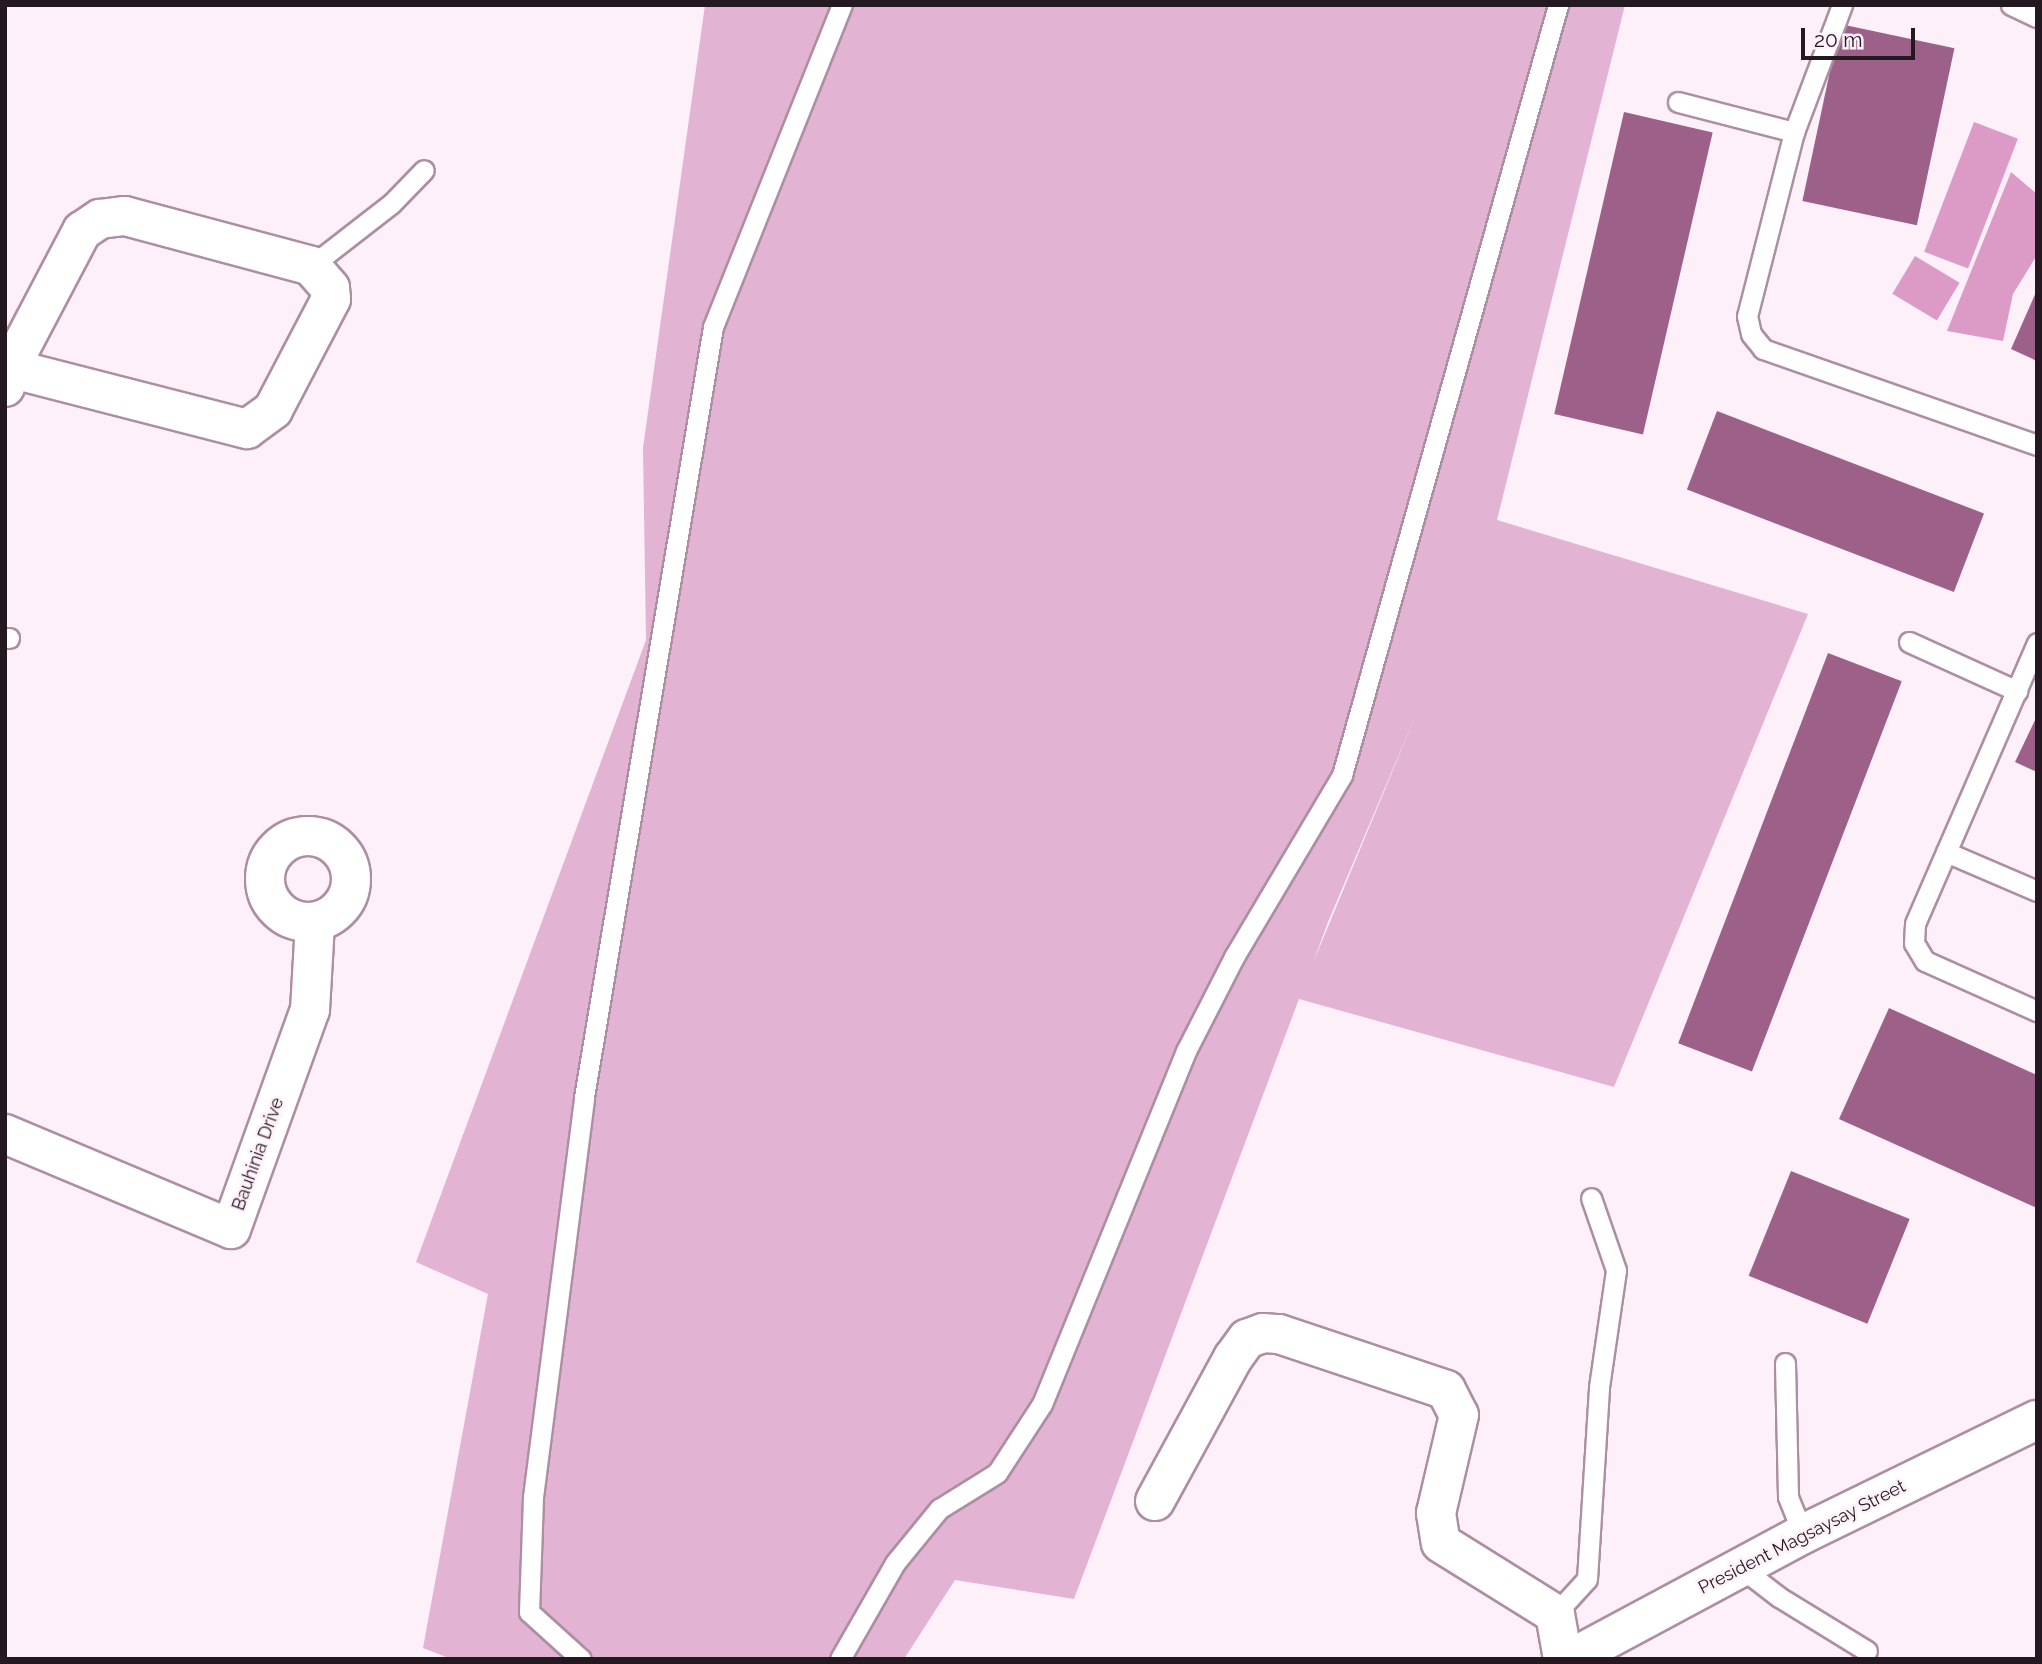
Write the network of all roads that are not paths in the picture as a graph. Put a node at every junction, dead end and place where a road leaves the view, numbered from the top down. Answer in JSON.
{"nodes":[{"id":1,"x":842,"y":5,"type":"edge"},
{"id":2,"x":1559,"y":5,"type":"edge"},
{"id":3,"x":1842,"y":5,"type":"edge"},
{"id":4,"x":2011,"y":5,"type":"edge"},
{"id":5,"x":2037,"y":18,"type":"edge"},
{"id":6,"x":1678,"y":102,"type":"dead end"},
{"id":7,"x":1794,"y":132,"type":"junction"},
{"id":8,"x":424,"y":170,"type":"dead end"},
{"id":9,"x":312,"y":266,"type":"junction"},
{"id":10,"x":8,"y":377,"type":"edge"},
{"id":11,"x":2037,"y":444,"type":"edge"},
{"id":12,"x":1909,"y":642,"type":"dead end"},
{"id":13,"x":2037,"y":643,"type":"edge"},
{"id":14,"x":2017,"y":691,"type":"junction"},
{"id":15,"x":1946,"y":852,"type":"junction"},
{"id":16,"x":2037,"y":891,"type":"edge"},
{"id":17,"x":315,"y":923,"type":"dead end"},
{"id":18,"x":2037,"y":1011,"type":"edge"},
{"id":19,"x":5,"y":1134,"type":"edge"},
{"id":20,"x":1591,"y":1198,"type":"dead end"},
{"id":21,"x":1784,"y":1363,"type":"dead end"},
{"id":22,"x":2037,"y":1420,"type":"edge"},
{"id":23,"x":1154,"y":1501,"type":"dead end"},
{"id":24,"x":1803,"y":1534,"type":"junction"},
{"id":25,"x":1740,"y":1567,"type":"junction"},
{"id":26,"x":1555,"y":1614,"type":"junction"},
{"id":27,"x":1867,"y":1651,"type":"dead end"},
{"id":28,"x":581,"y":1659,"type":"edge"},
{"id":29,"x":840,"y":1659,"type":"edge"},
{"id":30,"x":1563,"y":1659,"type":"edge"},
{"id":31,"x":1570,"y":1659,"type":"edge"}],
"edges":[{"from":1,"to":28,"type":"lane"},
{"from":2,"to":29,"type":"lane"},
{"from":3,"to":7,"type":"lane"},
{"from":4,"to":5,"type":"lane"},
{"from":6,"to":7,"type":"lane"},
{"from":7,"to":11,"type":"lane"},
{"from":8,"to":9,"type":"lane"},
{"from":9,"to":10,"type":"street"},
{"from":9,"to":10,"type":"street"},
{"from":12,"to":14,"type":"lane"},
{"from":13,"to":14,"type":"lane"},
{"from":14,"to":15,"type":"lane"},
{"from":15,"to":16,"type":"lane"},
{"from":15,"to":18,"type":"lane"},
{"from":17,"to":19,"type":"street","name":"Bauhinia Drive"},
{"from":20,"to":26,"type":"lane"},
{"from":21,"to":24,"type":"lane"},
{"from":22,"to":24,"type":"street","name":"President Magsaysay Street"},
{"from":23,"to":26,"type":"street"},
{"from":24,"to":25,"type":"street","name":"President Magsaysay Street"},
{"from":25,"to":27,"type":"lane"},
{"from":25,"to":31,"type":"street","name":"President Magsaysay Street"},
{"from":26,"to":30,"type":"street"}]}
